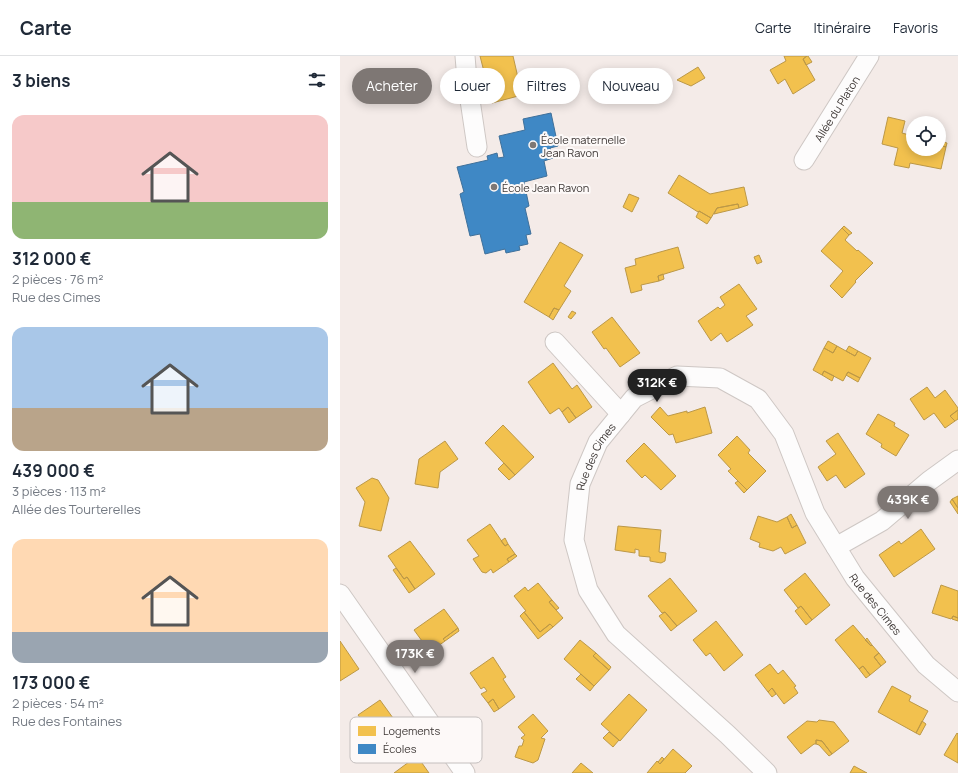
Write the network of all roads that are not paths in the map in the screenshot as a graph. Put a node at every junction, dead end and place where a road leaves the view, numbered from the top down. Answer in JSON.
{"nodes":[{"id":1,"x":465,"y":56,"type":"edge"},
{"id":2,"x":869,"y":56,"type":"edge"},
{"id":3,"x":476,"y":147,"type":"dead end"},
{"id":4,"x":804,"y":160,"type":"dead end"},
{"id":5,"x":555,"y":342,"type":"dead end"},
{"id":6,"x":621,"y":414,"type":"junction"},
{"id":7,"x":958,"y":460,"type":"edge"},
{"id":8,"x":836,"y":547,"type":"junction"},
{"id":9,"x":340,"y":594,"type":"edge"},
{"id":10,"x":958,"y":692,"type":"edge"},
{"id":11,"x":426,"y":717,"type":"edge"},
{"id":12,"x":458,"y":763,"type":"edge"},
{"id":13,"x":465,"y":773,"type":"edge"},
{"id":14,"x":767,"y":773,"type":"edge"}],
"edges":[{"from":1,"to":3,"type":"street"},
{"from":2,"to":4,"type":"street","name":"Allée du Platon"},
{"from":5,"to":6,"type":"street"},
{"from":6,"to":8,"type":"street","name":"Rue des Cimes"},
{"from":6,"to":14,"type":"street","name":"Rue des Cimes"},
{"from":7,"to":8,"type":"street"},
{"from":8,"to":10,"type":"street","name":"Rue des Cimes"},
{"from":9,"to":11,"type":"street"},
{"from":12,"to":13,"type":"street"}]}
